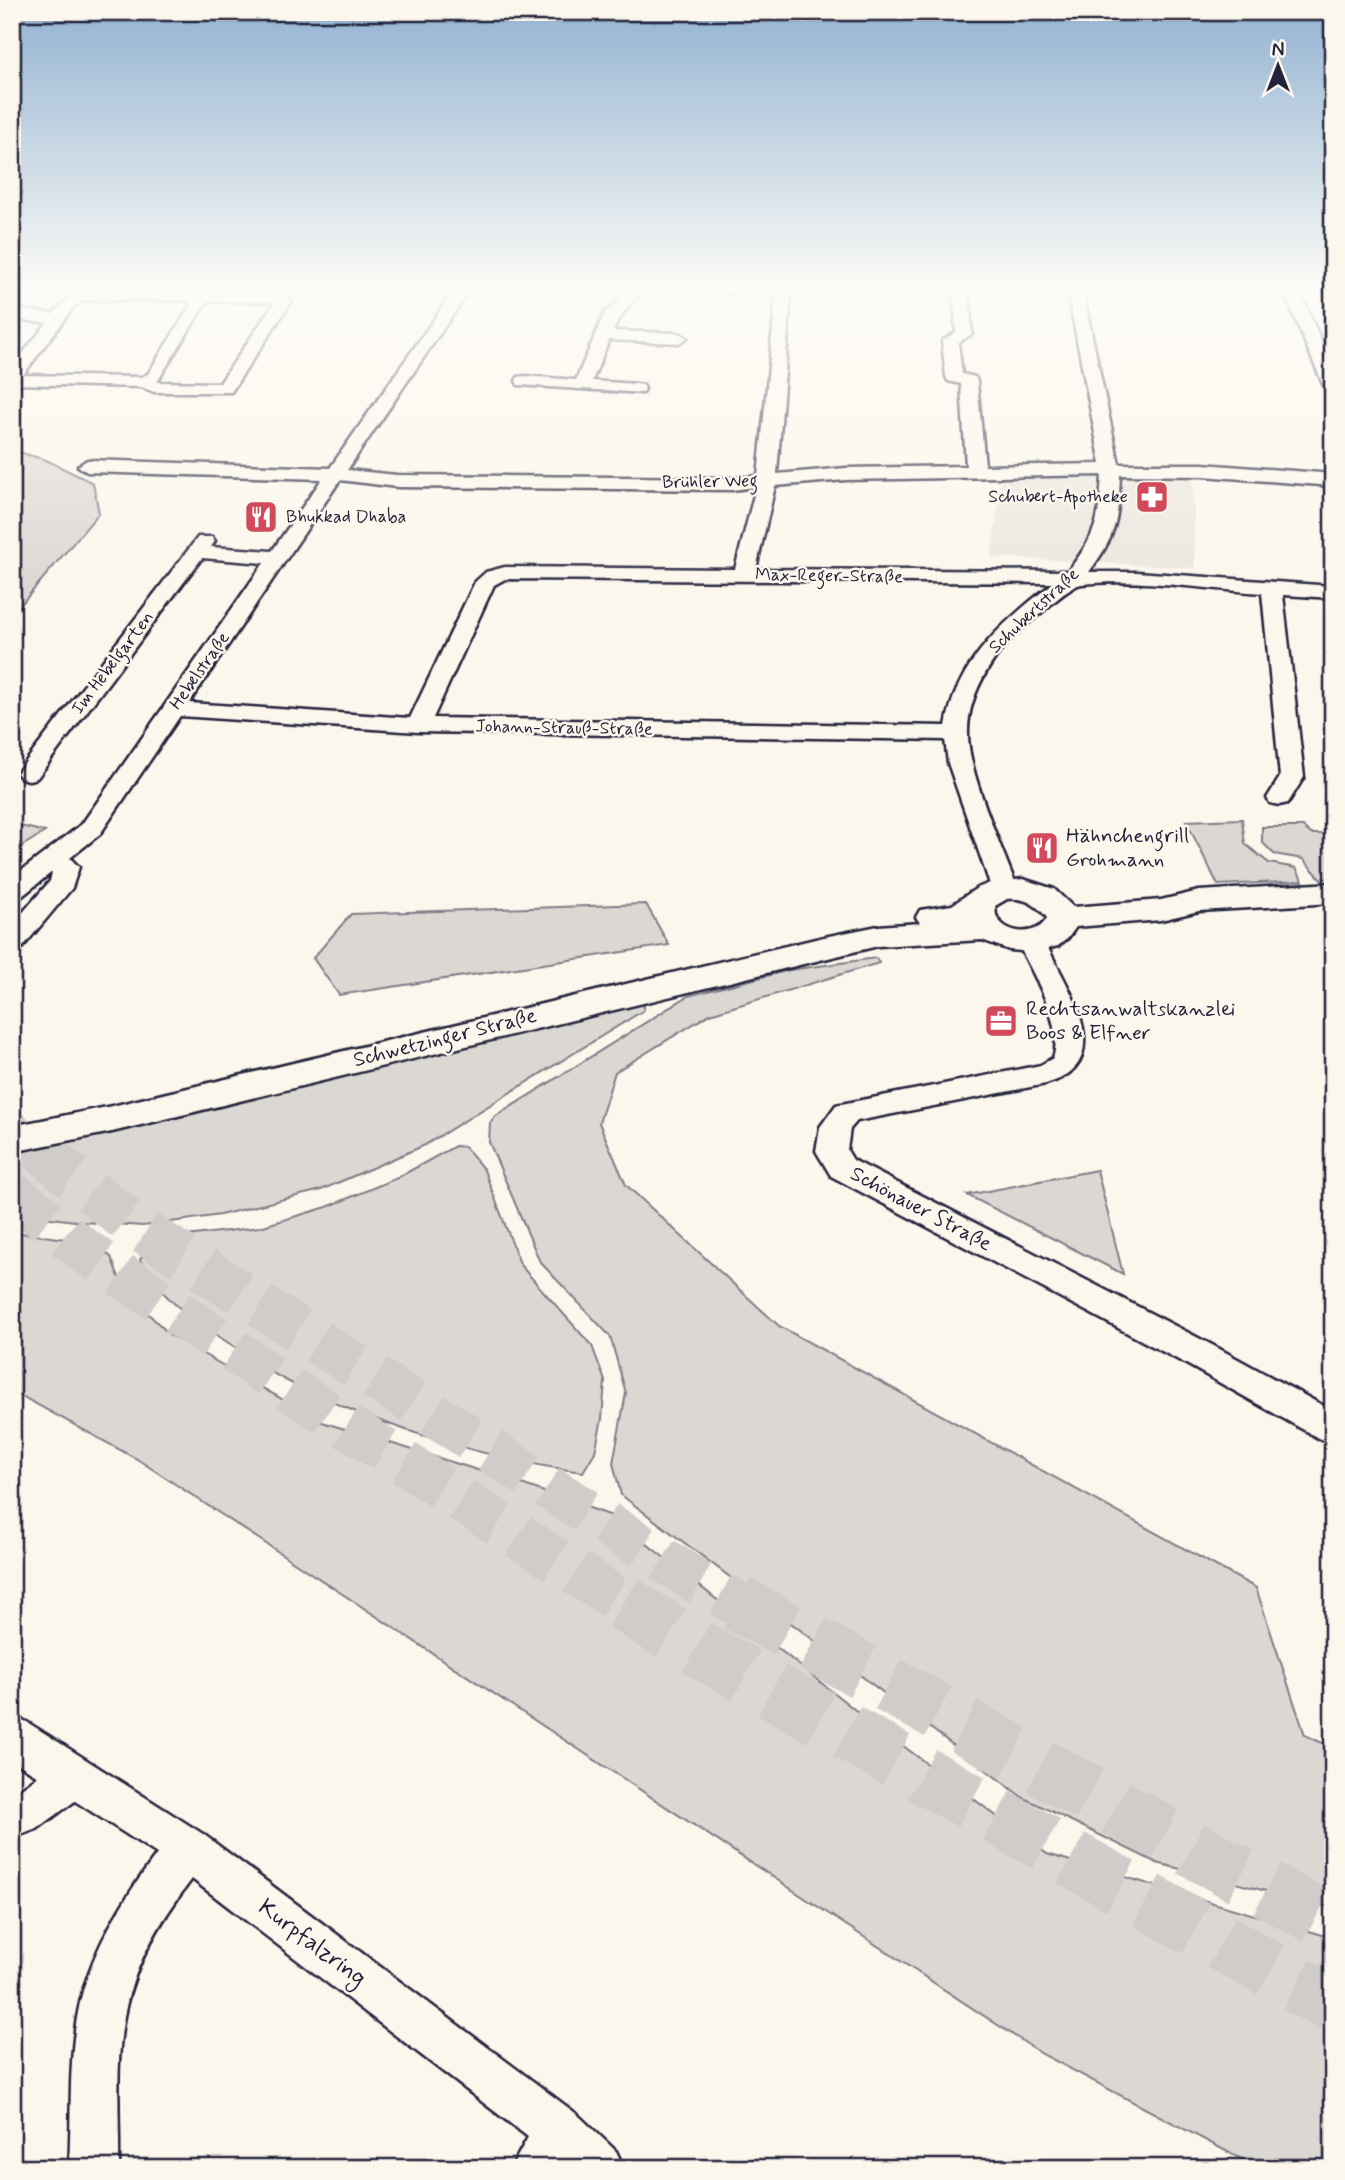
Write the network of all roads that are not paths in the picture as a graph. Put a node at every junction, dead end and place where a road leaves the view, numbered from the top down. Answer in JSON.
{"nodes":[{"id":1,"x":394,"y":390,"type":"edge"},
{"id":2,"x":778,"y":390,"type":"edge"},
{"id":3,"x":969,"y":390,"type":"edge"},
{"id":4,"x":1095,"y":390,"type":"edge"},
{"id":5,"x":87,"y":466,"type":"dead end"},
{"id":6,"x":1111,"y":469,"type":"junction"},
{"id":7,"x":976,"y":471,"type":"junction"},
{"id":8,"x":337,"y":474,"type":"junction"},
{"id":9,"x":1333,"y":480,"type":"edge"},
{"id":10,"x":767,"y":481,"type":"junction"},
{"id":11,"x":279,"y":558,"type":"junction"},
{"id":12,"x":744,"y":575,"type":"junction"},
{"id":13,"x":1074,"y":576,"type":"junction"},
{"id":14,"x":1272,"y":587,"type":"junction"},
{"id":15,"x":1333,"y":592,"type":"edge"},
{"id":16,"x":174,"y":709,"type":"junction"},
{"id":17,"x":418,"y":725,"type":"junction"},
{"id":18,"x":956,"y":733,"type":"junction"},
{"id":19,"x":29,"y":773,"type":"dead end"},
{"id":20,"x":1279,"y":798,"type":"dead end"},
{"id":21,"x":54,"y":858,"type":"junction"},
{"id":22,"x":12,"y":891,"type":"edge"},
{"id":23,"x":1333,"y":893,"type":"edge"},
{"id":24,"x":991,"y":908,"type":"junction"},
{"id":25,"x":1056,"y":908,"type":"junction"},
{"id":26,"x":12,"y":942,"type":"edge"},
{"id":27,"x":1031,"y":942,"type":"junction"},
{"id":28,"x":12,"y":1139,"type":"edge"},
{"id":29,"x":1333,"y":1429,"type":"edge"},
{"id":30,"x":12,"y":1735,"type":"edge"},
{"id":31,"x":73,"y":1776,"type":"junction"},
{"id":32,"x":12,"y":1817,"type":"edge"},
{"id":33,"x":188,"y":1849,"type":"junction"},
{"id":34,"x":548,"y":2150,"type":"edge"},
{"id":35,"x":94,"y":2168,"type":"edge"},
{"id":36,"x":599,"y":2168,"type":"edge"}],
"edges":[{"from":1,"to":8,"type":"street","name":"Hebelstraße"},
{"from":2,"to":10,"type":"street"},
{"from":3,"to":7,"type":"street"},
{"from":4,"to":6,"type":"street","name":"Schubertstraße"},
{"from":5,"to":8,"type":"street","name":"Brühler Weg"},
{"from":6,"to":7,"type":"street","name":"Brühler Weg"},
{"from":6,"to":9,"type":"street","name":"Brühler Weg"},
{"from":6,"to":13,"type":"street","name":"Schubertstraße"},
{"from":7,"to":10,"type":"street","name":"Brühler Weg"},
{"from":8,"to":10,"type":"street","name":"Brühler Weg"},
{"from":8,"to":11,"type":"street","name":"Hebelstraße"},
{"from":10,"to":12,"type":"street"},
{"from":11,"to":16,"type":"street","name":"Hebelstraße"},
{"from":11,"to":19,"type":"street","name":"Im Hebelgarten"},
{"from":12,"to":13,"type":"street","name":"Max-Reger-Straße"},
{"from":12,"to":17,"type":"street","name":"Max-Reger-Straße"},
{"from":13,"to":14,"type":"street","name":"Max-Reger-Straße"},
{"from":13,"to":18,"type":"street","name":"Schubertstraße"},
{"from":14,"to":15,"type":"street","name":"Max-Reger-Straße"},
{"from":14,"to":20,"type":"street"},
{"from":16,"to":17,"type":"street","name":"Johann-Strauß-Straße"},
{"from":16,"to":21,"type":"street","name":"Hebelstraße"},
{"from":17,"to":18,"type":"street","name":"Johann-Strauß-Straße"},
{"from":18,"to":24,"type":"street","name":"Schubertstraße"},
{"from":21,"to":22,"type":"street","name":"Hebelstraße"},
{"from":21,"to":26,"type":"street"},
{"from":23,"to":25,"type":"street"},
{"from":24,"to":25,"type":"street"},
{"from":24,"to":27,"type":"street"},
{"from":24,"to":28,"type":"street","name":"Schwetzinger Straße"},
{"from":25,"to":27,"type":"street"},
{"from":27,"to":29,"type":"street","name":"Schönauer Straße"},
{"from":30,"to":31,"type":"street","name":"Kurpfalzring"},
{"from":31,"to":32,"type":"street"},
{"from":31,"to":33,"type":"street","name":"Kurpfalzring"},
{"from":33,"to":34,"type":"street","name":"Kurpfalzring"},
{"from":33,"to":35,"type":"street"},
{"from":34,"to":36,"type":"street","name":"Kurpfalzring"}]}
